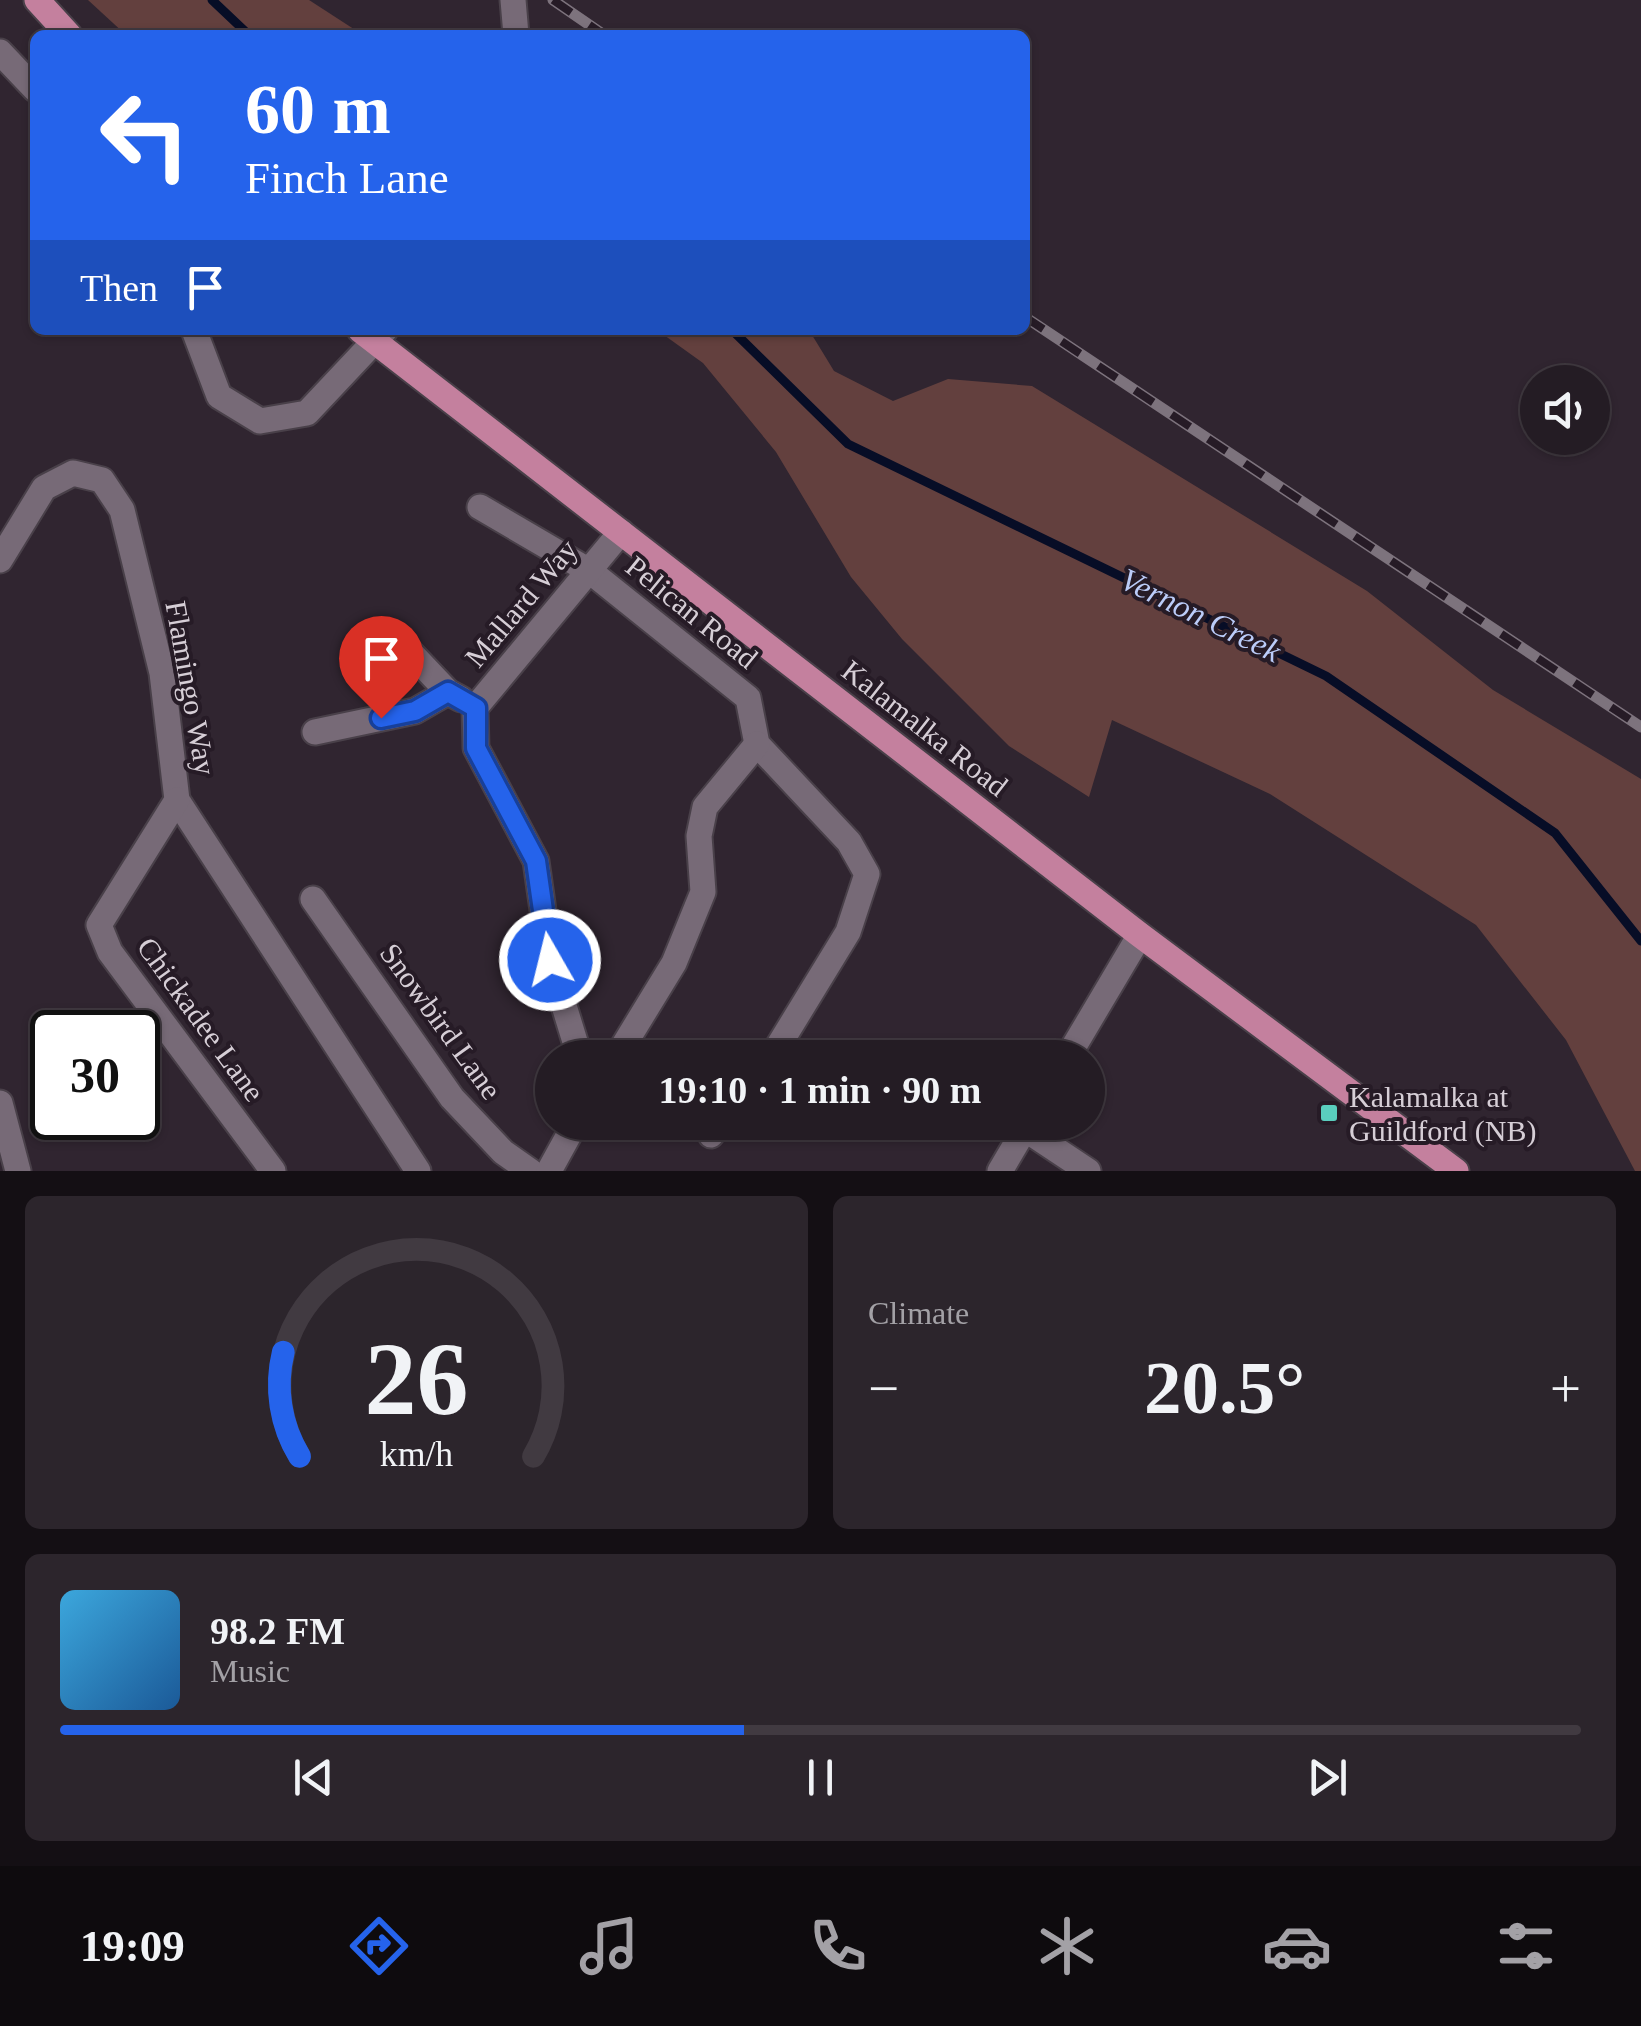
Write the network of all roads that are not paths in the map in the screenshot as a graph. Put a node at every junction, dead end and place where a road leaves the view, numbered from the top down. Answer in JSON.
{"nodes":[{"id":1,"x":38,"y":0,"type":"edge"},
{"id":2,"x":513,"y":0,"type":"edge"},
{"id":3,"x":65,"y":30,"type":"edge"},
{"id":4,"x":516,"y":30,"type":"edge"},
{"id":5,"x":0,"y":52,"type":"edge"},
{"id":6,"x":30,"y":84,"type":"edge"},
{"id":7,"x":196,"y":335,"type":"edge"},
{"id":8,"x":373,"y":335,"type":"edge"},
{"id":9,"x":480,"y":506,"type":"dead end"},
{"id":10,"x":621,"y":532,"type":"junction"},
{"id":11,"x":0,"y":560,"type":"edge"},
{"id":12,"x":590,"y":572,"type":"junction"},
{"id":13,"x":392,"y":634,"type":"dead end"},
{"id":14,"x":448,"y":692,"type":"junction"},
{"id":15,"x":476,"y":708,"type":"junction"},
{"id":16,"x":314,"y":732,"type":"dead end"},
{"id":17,"x":758,"y":744,"type":"junction"},
{"id":18,"x":177,"y":800,"type":"junction"},
{"id":19,"x":313,"y":899,"type":"dead end"},
{"id":20,"x":1140,"y":936,"type":"junction"},
{"id":21,"x":574,"y":1040,"type":"edge"},
{"id":22,"x":627,"y":1040,"type":"edge"},
{"id":23,"x":782,"y":1040,"type":"edge"},
{"id":24,"x":1078,"y":1040,"type":"edge"},
{"id":25,"x":0,"y":1103,"type":"edge"},
{"id":26,"x":566,"y":1140,"type":"edge"},
{"id":27,"x":1019,"y":1140,"type":"edge"},
{"id":28,"x":1046,"y":1140,"type":"edge"},
{"id":29,"x":18,"y":1171,"type":"edge"},
{"id":30,"x":273,"y":1171,"type":"edge"},
{"id":31,"x":418,"y":1171,"type":"edge"},
{"id":32,"x":530,"y":1171,"type":"edge"},
{"id":33,"x":548,"y":1171,"type":"edge"},
{"id":34,"x":1000,"y":1171,"type":"edge"},
{"id":35,"x":1088,"y":1171,"type":"edge"},
{"id":36,"x":1456,"y":1171,"type":"edge"}],
"edges":[{"from":1,"to":3,"type":"main road"},
{"from":2,"to":4,"type":"street"},
{"from":5,"to":6,"type":"street"},
{"from":7,"to":8,"type":"street"},
{"from":8,"to":10,"type":"main road","name":"Kalamalka Road"},
{"from":9,"to":12,"type":"street","name":"Pelican Road"},
{"from":10,"to":12,"type":"street","name":"Mallard Way"},
{"from":10,"to":20,"type":"main road","name":"Kalamalka Road"},
{"from":11,"to":18,"type":"street","name":"Flamingo Way"},
{"from":12,"to":15,"type":"street","name":"Mallard Way"},
{"from":12,"to":17,"type":"street","name":"Pelican Road"},
{"from":13,"to":14,"type":"street"},
{"from":14,"to":15,"type":"street"},
{"from":14,"to":16,"type":"street"},
{"from":15,"to":21,"type":"street","name":"Mallard Way"},
{"from":17,"to":22,"type":"street"},
{"from":17,"to":23,"type":"street","name":"Pelican Road"},
{"from":18,"to":30,"type":"street","name":"Chickadee Lane"},
{"from":18,"to":31,"type":"street","name":"Flamingo Way"},
{"from":19,"to":32,"type":"street","name":"Snowbird Lane"},
{"from":20,"to":24,"type":"street"},
{"from":20,"to":36,"type":"main road","name":"Kalamalka Road"},
{"from":25,"to":29,"type":"street"},
{"from":26,"to":33,"type":"street"},
{"from":27,"to":34,"type":"street"},
{"from":28,"to":35,"type":"street"}]}
